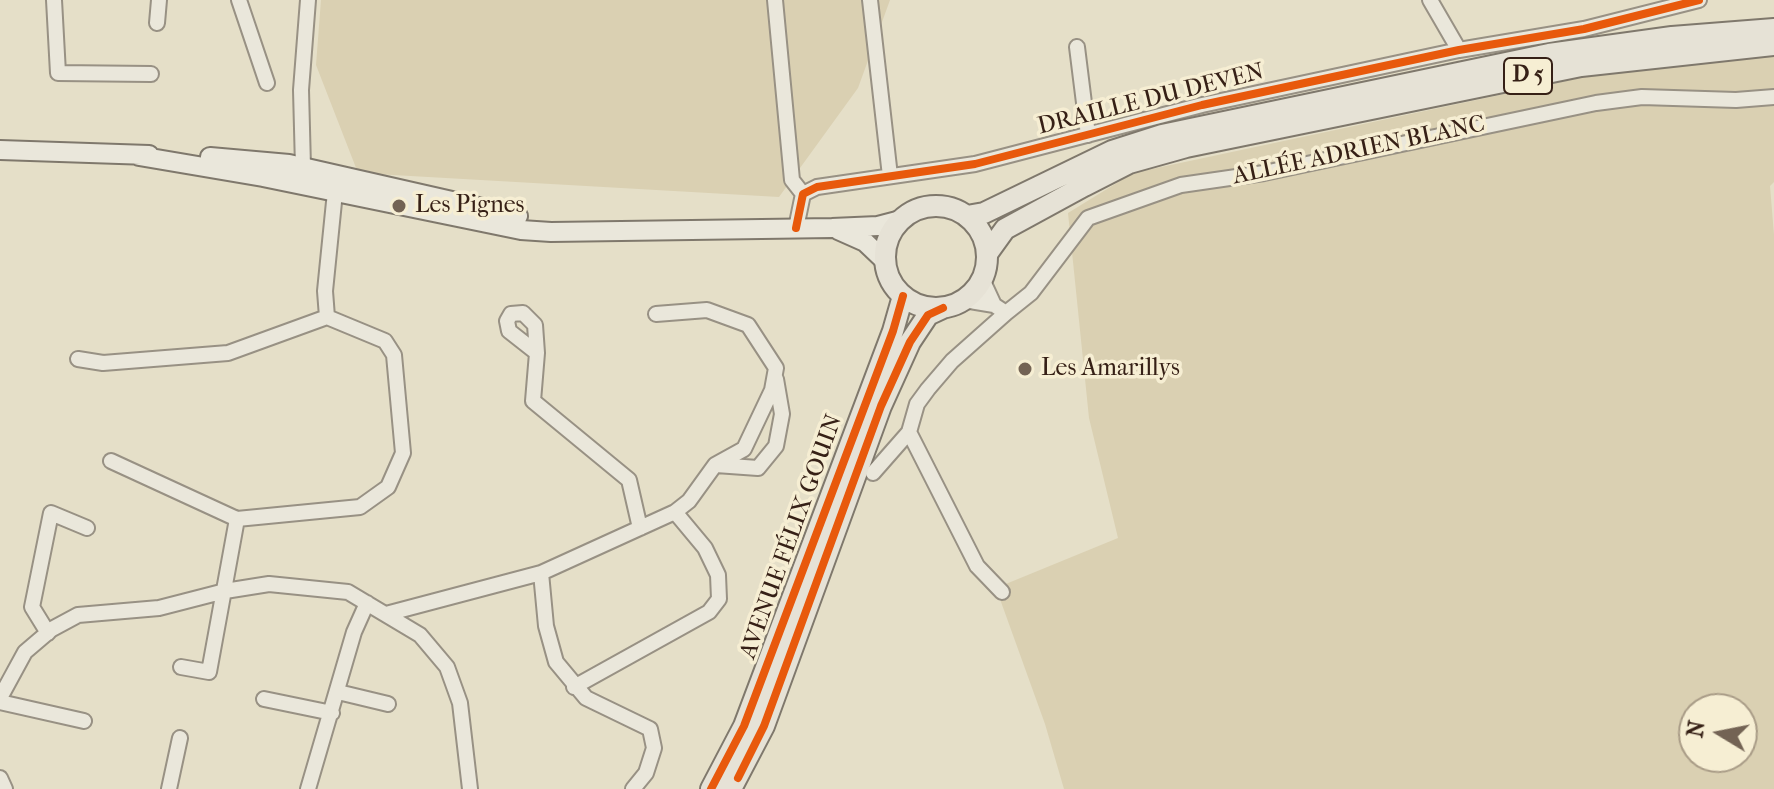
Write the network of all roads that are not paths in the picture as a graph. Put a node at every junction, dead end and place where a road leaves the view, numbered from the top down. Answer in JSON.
{"nodes":[{"id":1,"x":54,"y":0,"type":"edge"},
{"id":2,"x":159,"y":0,"type":"edge"},
{"id":3,"x":239,"y":0,"type":"edge"},
{"id":4,"x":308,"y":0,"type":"edge"},
{"id":5,"x":775,"y":0,"type":"edge"},
{"id":6,"x":870,"y":0,"type":"edge"},
{"id":7,"x":1430,"y":0,"type":"edge"},
{"id":8,"x":1699,"y":0,"type":"edge"},
{"id":9,"x":157,"y":23,"type":"dead end"},
{"id":10,"x":1774,"y":29,"type":"edge"},
{"id":11,"x":1774,"y":45,"type":"edge"},
{"id":12,"x":1077,"y":47,"type":"dead end"},
{"id":13,"x":1459,"y":50,"type":"junction"},
{"id":14,"x":151,"y":74,"type":"dead end"},
{"id":15,"x":267,"y":83,"type":"dead end"},
{"id":16,"x":1774,"y":97,"type":"edge"},
{"id":17,"x":1088,"y":135,"type":"junction"},
{"id":18,"x":0,"y":150,"type":"edge"},
{"id":19,"x":292,"y":170,"type":"junction"},
{"id":20,"x":890,"y":176,"type":"junction"},
{"id":21,"x":338,"y":187,"type":"junction"},
{"id":22,"x":803,"y":194,"type":"junction"},
{"id":23,"x":967,"y":216,"type":"junction"},
{"id":24,"x":901,"y":220,"type":"junction"},
{"id":25,"x":796,"y":228,"type":"junction"},
{"id":26,"x":832,"y":228,"type":"junction"},
{"id":27,"x":987,"y":254,"type":"junction"},
{"id":28,"x":885,"y":261,"type":"junction"},
{"id":29,"x":982,"y":279,"type":"junction"},
{"id":30,"x":903,"y":296,"type":"junction"},
{"id":31,"x":964,"y":300,"type":"junction"},
{"id":32,"x":943,"y":308,"type":"junction"},
{"id":33,"x":1000,"y":309,"type":"junction"},
{"id":34,"x":656,"y":314,"type":"dead end"},
{"id":35,"x":327,"y":317,"type":"junction"},
{"id":36,"x":537,"y":353,"type":"dead end"},
{"id":37,"x":78,"y":359,"type":"dead end"},
{"id":38,"x":775,"y":376,"type":"junction"},
{"id":39,"x":909,"y":432,"type":"junction"},
{"id":40,"x":111,"y":461,"type":"dead end"},
{"id":41,"x":715,"y":465,"type":"junction"},
{"id":42,"x":873,"y":473,"type":"dead end"},
{"id":43,"x":675,"y":512,"type":"junction"},
{"id":44,"x":237,"y":519,"type":"junction"},
{"id":45,"x":87,"y":528,"type":"dead end"},
{"id":46,"x":640,"y":528,"type":"junction"},
{"id":47,"x":541,"y":573,"type":"junction"},
{"id":48,"x":225,"y":591,"type":"junction"},
{"id":49,"x":1002,"y":592,"type":"dead end"},
{"id":50,"x":367,"y":603,"type":"junction"},
{"id":51,"x":386,"y":614,"type":"junction"},
{"id":52,"x":48,"y":633,"type":"junction"},
{"id":53,"x":0,"y":664,"type":"edge"},
{"id":54,"x":181,"y":667,"type":"dead end"},
{"id":55,"x":15,"y":671,"type":"junction"},
{"id":56,"x":574,"y":687,"type":"junction"},
{"id":57,"x":338,"y":692,"type":"junction"},
{"id":58,"x":264,"y":699,"type":"dead end"},
{"id":59,"x":0,"y":700,"type":"edge"},
{"id":60,"x":388,"y":704,"type":"dead end"},
{"id":61,"x":332,"y":713,"type":"junction"},
{"id":62,"x":84,"y":721,"type":"dead end"},
{"id":63,"x":180,"y":738,"type":"dead end"},
{"id":64,"x":0,"y":778,"type":"edge"},
{"id":65,"x":5,"y":789,"type":"edge"},
{"id":66,"x":169,"y":789,"type":"edge"},
{"id":67,"x":308,"y":789,"type":"edge"},
{"id":68,"x":470,"y":789,"type":"edge"},
{"id":69,"x":633,"y":789,"type":"edge"},
{"id":70,"x":711,"y":789,"type":"edge"},
{"id":71,"x":731,"y":789,"type":"edge"}],
"edges":[{"from":1,"to":14,"type":"street"},
{"from":2,"to":9,"type":"street"},
{"from":3,"to":15,"type":"street"},
{"from":4,"to":19,"type":"street"},
{"from":5,"to":22,"type":"street"},
{"from":6,"to":20,"type":"street"},
{"from":7,"to":13,"type":"street"},
{"from":8,"to":13,"type":"street","name":"DRAILLE DU DEVEN"},
{"from":10,"to":23,"type":"main road","number":"D 5"},
{"from":11,"to":27,"type":"main road","number":"D 5"},
{"from":12,"to":17,"type":"street"},
{"from":13,"to":17,"type":"street","name":"DRAILLE DU DEVEN"},
{"from":16,"to":33,"type":"street","name":"ALLÉE ADRIEN BLANC"},
{"from":17,"to":20,"type":"street","name":"DRAILLE DU DEVEN"},
{"from":18,"to":19,"type":"main road"},
{"from":19,"to":21,"type":"main road"},
{"from":20,"to":22,"type":"street","name":"DRAILLE DU DEVEN"},
{"from":21,"to":25,"type":"main road"},
{"from":21,"to":35,"type":"street"},
{"from":22,"to":25,"type":"street"},
{"from":23,"to":24,"type":"main road"},
{"from":23,"to":27,"type":"main road"},
{"from":24,"to":26,"type":"main road"},
{"from":24,"to":28,"type":"main road"},
{"from":25,"to":26,"type":"main road"},
{"from":26,"to":28,"type":"main road"},
{"from":27,"to":29,"type":"main road"},
{"from":28,"to":30,"type":"main road"},
{"from":29,"to":31,"type":"main road"},
{"from":29,"to":33,"type":"street"},
{"from":30,"to":32,"type":"main road"},
{"from":30,"to":70,"type":"main road","name":"AVENUE FÉLIX GOUIN"},
{"from":31,"to":32,"type":"main road"},
{"from":31,"to":33,"type":"street"},
{"from":32,"to":71,"type":"main road","name":"AVENUE FÉLIX GOUIN"},
{"from":33,"to":39,"type":"street","name":"ALLÉE ADRIEN BLANC"},
{"from":34,"to":38,"type":"street"},
{"from":35,"to":37,"type":"street"},
{"from":35,"to":44,"type":"street"},
{"from":36,"to":46,"type":"street"},
{"from":38,"to":41,"type":"street"},
{"from":38,"to":41,"type":"street"},
{"from":39,"to":42,"type":"street","name":"ALLÉE ADRIEN BLANC"},
{"from":39,"to":49,"type":"street"},
{"from":40,"to":44,"type":"street"},
{"from":41,"to":43,"type":"street"},
{"from":43,"to":46,"type":"street"},
{"from":43,"to":56,"type":"street"},
{"from":44,"to":48,"type":"street"},
{"from":45,"to":52,"type":"street"},
{"from":46,"to":47,"type":"street"},
{"from":47,"to":51,"type":"street"},
{"from":47,"to":56,"type":"street"},
{"from":48,"to":50,"type":"street"},
{"from":48,"to":52,"type":"street"},
{"from":48,"to":54,"type":"street"},
{"from":50,"to":51,"type":"street"},
{"from":50,"to":57,"type":"street"},
{"from":51,"to":68,"type":"street"},
{"from":52,"to":55,"type":"street"},
{"from":53,"to":55,"type":"street"},
{"from":55,"to":59,"type":"street"},
{"from":56,"to":69,"type":"street"},
{"from":57,"to":60,"type":"street"},
{"from":57,"to":61,"type":"street"},
{"from":58,"to":61,"type":"street"},
{"from":59,"to":62,"type":"street"},
{"from":61,"to":67,"type":"street"},
{"from":63,"to":66,"type":"street"},
{"from":64,"to":65,"type":"street"}]}
